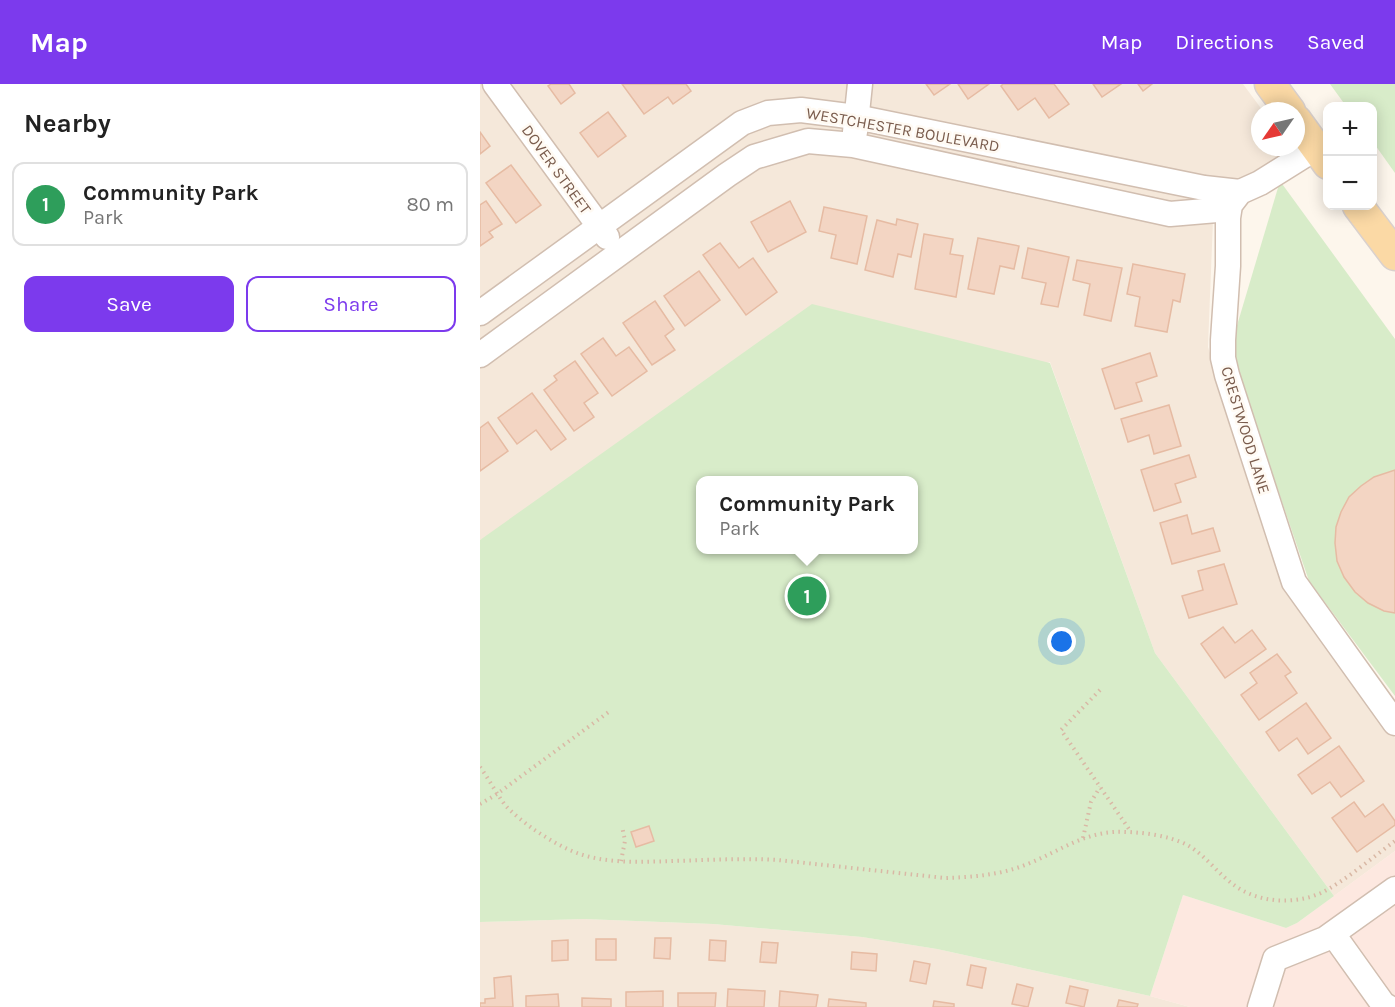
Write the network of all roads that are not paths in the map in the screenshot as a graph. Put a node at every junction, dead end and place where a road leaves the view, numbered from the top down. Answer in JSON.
{"nodes":[{"id":1,"x":495,"y":84,"type":"edge"},
{"id":2,"x":860,"y":84,"type":"edge"},
{"id":3,"x":1270,"y":84,"type":"edge"},
{"id":4,"x":1283,"y":102,"type":"edge"},
{"id":5,"x":856,"y":117,"type":"junction"},
{"id":6,"x":1305,"y":132,"type":"edge"},
{"id":7,"x":853,"y":145,"type":"junction"},
{"id":8,"x":1322,"y":156,"type":"edge"},
{"id":9,"x":1235,"y":201,"type":"junction"},
{"id":10,"x":1362,"y":210,"type":"edge"},
{"id":11,"x":599,"y":226,"type":"junction"},
{"id":12,"x":619,"y":254,"type":"junction"},
{"id":13,"x":1395,"y":255,"type":"edge"},
{"id":14,"x":480,"y":313,"type":"edge"},
{"id":15,"x":480,"y":355,"type":"edge"},
{"id":16,"x":1395,"y":723,"type":"edge"},
{"id":17,"x":1395,"y":889,"type":"edge"},
{"id":18,"x":1333,"y":934,"type":"junction"},
{"id":19,"x":1260,"y":1007,"type":"edge"},
{"id":20,"x":1388,"y":1007,"type":"edge"}],
"edges":[{"from":1,"to":11,"type":"street","name":"DOVER STREET"},
{"from":2,"to":5,"type":"street"},
{"from":3,"to":4,"type":"main road"},
{"from":5,"to":7,"type":"street"},
{"from":5,"to":9,"type":"street","name":"WESTCHESTER BOULEVARD"},
{"from":5,"to":11,"type":"street","name":"WESTCHESTER BOULEVARD"},
{"from":6,"to":8,"type":"main road"},
{"from":7,"to":9,"type":"street","name":"WESTCHESTER BOULEVARD"},
{"from":7,"to":12,"type":"street","name":"WESTCHESTER BOULEVARD"},
{"from":8,"to":9,"type":"street"},
{"from":9,"to":16,"type":"street","name":"CRESTWOOD LANE"},
{"from":10,"to":13,"type":"main road"},
{"from":11,"to":12,"type":"street","name":"DOVER STREET"},
{"from":11,"to":14,"type":"street","name":"WESTCHESTER BOULEVARD"},
{"from":12,"to":15,"type":"street","name":"WESTCHESTER BOULEVARD"},
{"from":17,"to":18,"type":"street"},
{"from":18,"to":19,"type":"street"},
{"from":18,"to":20,"type":"street"}]}
